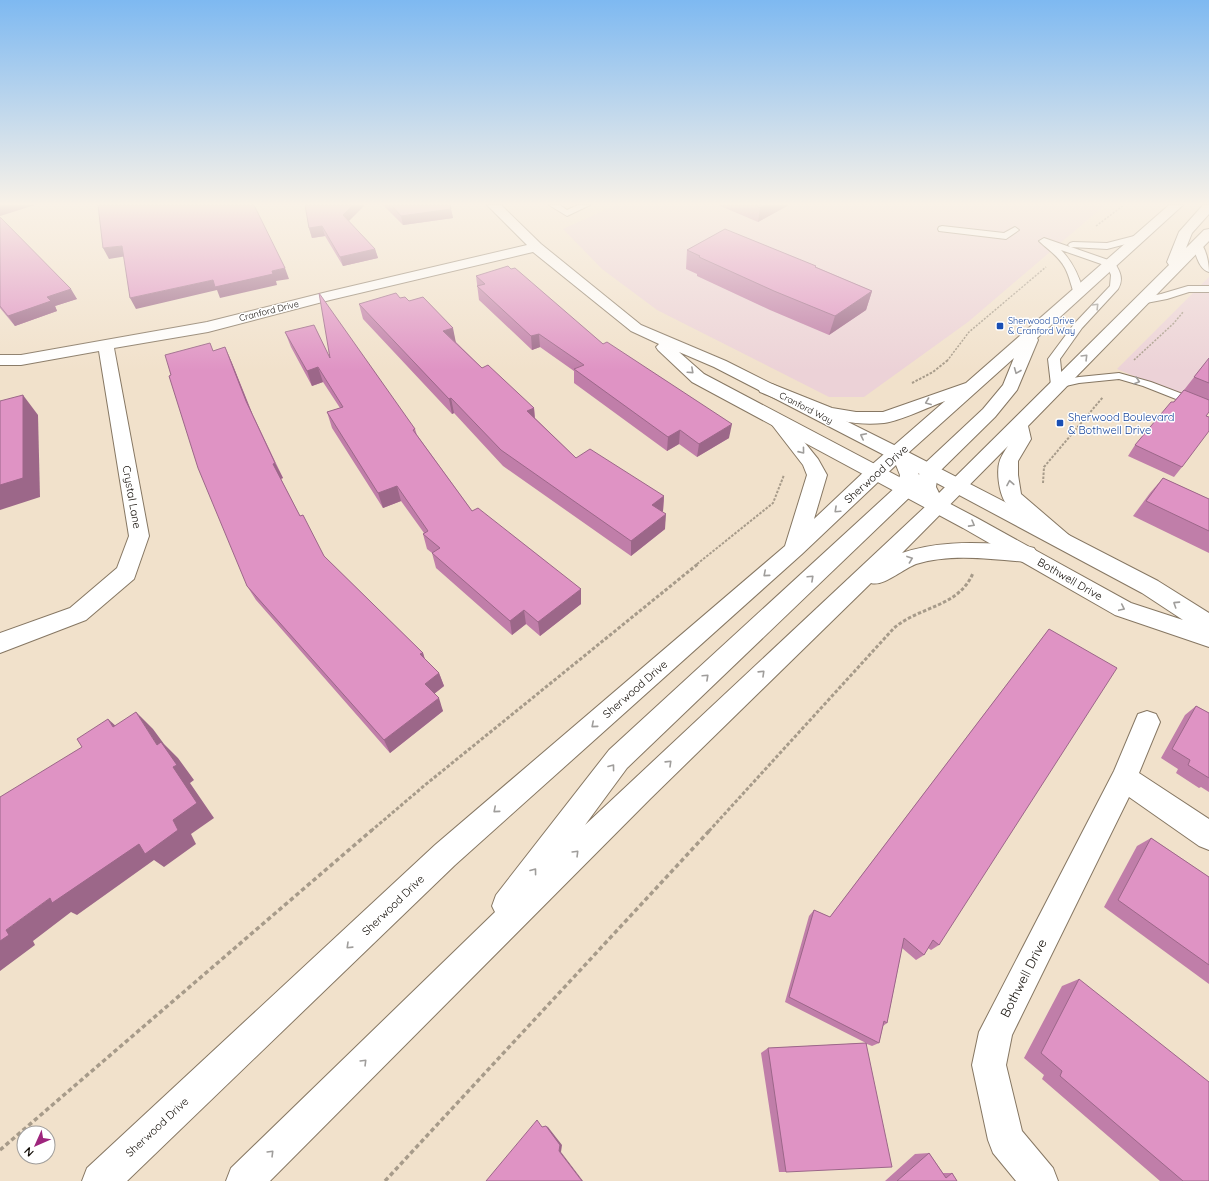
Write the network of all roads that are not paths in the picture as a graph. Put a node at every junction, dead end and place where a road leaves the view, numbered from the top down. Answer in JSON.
{"nodes":[{"id":1,"x":480,"y":260,"type":"edge"},
{"id":2,"x":552,"y":260,"type":"edge"},
{"id":3,"x":1065,"y":260,"type":"edge"},
{"id":4,"x":1100,"y":260,"type":"edge"},
{"id":5,"x":1115,"y":260,"type":"edge"},
{"id":6,"x":1175,"y":260,"type":"edge"},
{"id":7,"x":1181,"y":260,"type":"edge"},
{"id":8,"x":1203,"y":260,"type":"edge"},
{"id":9,"x":1111,"y":264,"type":"junction"},
{"id":10,"x":1209,"y":269,"type":"edge"},
{"id":11,"x":1171,"y":270,"type":"junction"},
{"id":12,"x":1209,"y":289,"type":"edge"},
{"id":13,"x":1079,"y":293,"type":"junction"},
{"id":14,"x":1141,"y":302,"type":"junction"},
{"id":15,"x":651,"y":335,"type":"junction"},
{"id":16,"x":1032,"y":335,"type":"junction"},
{"id":17,"x":106,"y":346,"type":"junction"},
{"id":18,"x":0,"y":360,"type":"edge"},
{"id":19,"x":977,"y":383,"type":"junction"},
{"id":20,"x":1057,"y":385,"type":"junction"},
{"id":21,"x":766,"y":388,"type":"junction"},
{"id":22,"x":1209,"y":408,"type":"edge"},
{"id":23,"x":778,"y":420,"type":"junction"},
{"id":24,"x":1018,"y":424,"type":"junction"},
{"id":25,"x":897,"y":454,"type":"junction"},
{"id":26,"x":929,"y":471,"type":"junction"},
{"id":27,"x":876,"y":473,"type":"junction"},
{"id":28,"x":957,"y":486,"type":"junction"},
{"id":29,"x":906,"y":489,"type":"junction"},
{"id":30,"x":938,"y":506,"type":"junction"},
{"id":31,"x":1063,"y":541,"type":"junction"},
{"id":32,"x":795,"y":549,"type":"junction"},
{"id":33,"x":1027,"y":554,"type":"junction"},
{"id":34,"x":1209,"y":625,"type":"edge"},
{"id":35,"x":809,"y":628,"type":"junction"},
{"id":36,"x":1209,"y":638,"type":"edge"},
{"id":37,"x":0,"y":643,"type":"edge"},
{"id":38,"x":1147,"y":722,"type":"dead end"},
{"id":39,"x":1124,"y":778,"type":"junction"},
{"id":40,"x":1209,"y":836,"type":"edge"},
{"id":41,"x":459,"y":968,"type":"junction"},
{"id":42,"x":100,"y":1181,"type":"edge"},
{"id":43,"x":244,"y":1181,"type":"edge"},
{"id":44,"x":1040,"y":1181,"type":"edge"}],
"edges":[{"from":1,"to":17,"type":"main road","name":"Cranford Drive"},
{"from":2,"to":15,"type":"main road","name":"Cranford Way"},
{"from":3,"to":13,"type":"lane"},
{"from":4,"to":9,"type":"lane"},
{"from":5,"to":9,"type":"main road","name":"Sherwood Drive"},
{"from":6,"to":11,"type":"main road"},
{"from":7,"to":11,"type":"main road"},
{"from":8,"to":10,"type":"lane"},
{"from":9,"to":13,"type":"main road","name":"Sherwood Drive"},
{"from":20,"to":9,"type":"lane","one_way":true},
{"from":11,"to":14,"type":"main road"},
{"from":12,"to":14,"type":"lane"},
{"from":13,"to":16,"type":"main road","name":"Sherwood Drive"},
{"from":20,"to":14,"type":"main road","one_way":true},
{"from":15,"to":21,"type":"main road","name":"Cranford Way"},
{"from":15,"to":23,"type":"main road","name":"Cranford Way","one_way":true},
{"from":16,"to":19,"type":"main road","name":"Sherwood Drive"},
{"from":16,"to":26,"type":"main road","one_way":true},
{"from":17,"to":18,"type":"main road","name":"Cranford Drive"},
{"from":17,"to":37,"type":"main road","name":"Crystal Lane"},
{"from":19,"to":21,"type":"main road","one_way":true},
{"from":19,"to":25,"type":"main road","name":"Sherwood Drive"},
{"from":20,"to":22,"type":"lane","one_way":true},
{"from":20,"to":24,"type":"main road"},
{"from":25,"to":21,"type":"main road","name":"Cranford Way","one_way":true},
{"from":23,"to":27,"type":"main road","name":"Cranford Way"},
{"from":23,"to":32,"type":"main road","one_way":true},
{"from":24,"to":28,"type":"main road"},
{"from":31,"to":24,"type":"main road","one_way":true},
{"from":25,"to":26,"type":"main road","name":"Cranford Way"},
{"from":25,"to":27,"type":"main road","name":"Sherwood Drive"},
{"from":25,"to":29,"type":"main road"},
{"from":26,"to":28,"type":"main road","name":"Cranford Way"},
{"from":26,"to":30,"type":"main road"},
{"from":27,"to":29,"type":"main road","name":"Cranford Way"},
{"from":27,"to":32,"type":"main road","name":"Sherwood Drive","one_way":true},
{"from":28,"to":30,"type":"main road"},
{"from":28,"to":31,"type":"main road"},
{"from":29,"to":30,"type":"main road","name":"Cranford Way"},
{"from":41,"to":29,"type":"main road","one_way":true},
{"from":30,"to":33,"type":"main road","name":"Bothwell Drive","one_way":true},
{"from":30,"to":35,"type":"main road"},
{"from":34,"to":31,"type":"main road","one_way":true},
{"from":32,"to":42,"type":"main road","name":"Sherwood Drive","one_way":true},
{"from":35,"to":33,"type":"main road","one_way":true},
{"from":33,"to":36,"type":"main road","name":"Bothwell Drive","one_way":true},
{"from":41,"to":35,"type":"main road","one_way":true},
{"from":38,"to":39,"type":"main road","name":"Bothwell Drive"},
{"from":39,"to":40,"type":"main road"},
{"from":39,"to":44,"type":"main road","name":"Bothwell Drive"},
{"from":43,"to":41,"type":"main road","one_way":true}]}
